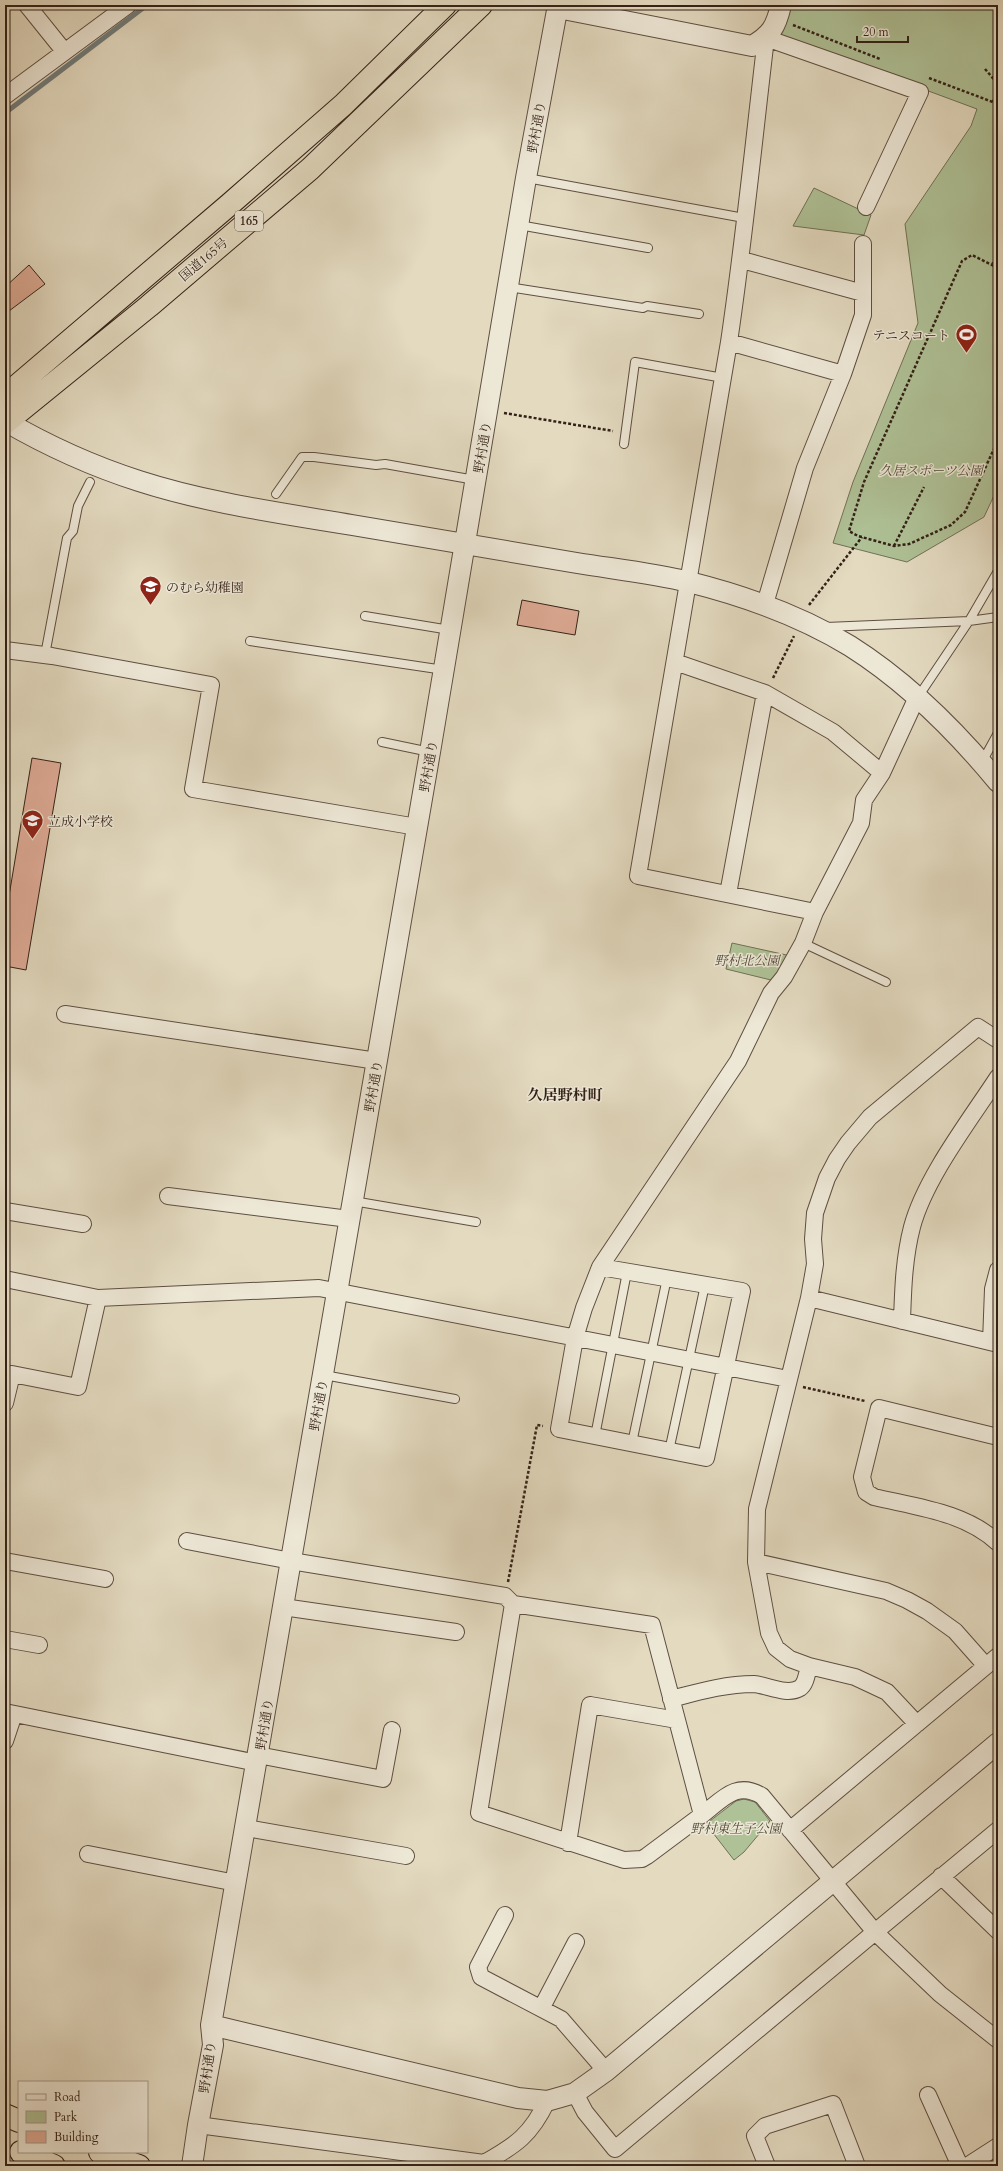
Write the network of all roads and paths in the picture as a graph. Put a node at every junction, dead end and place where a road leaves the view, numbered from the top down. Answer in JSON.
{"nodes":[{"id":1,"x":27,"y":5,"type":"edge"},
{"id":2,"x":128,"y":5,"type":"edge"},
{"id":3,"x":445,"y":5,"type":"edge"},
{"id":4,"x":481,"y":5,"type":"edge"},
{"id":5,"x":781,"y":5,"type":"edge"},
{"id":6,"x":558,"y":7,"type":"edge"},
{"id":7,"x":766,"y":38,"type":"junction"},
{"id":8,"x":64,"y":52,"type":"junction"},
{"id":9,"x":985,"y":68,"type":"dead end"},
{"id":10,"x":998,"y":84,"type":"edge"},
{"id":11,"x":998,"y":90,"type":"edge"},
{"id":12,"x":5,"y":96,"type":"edge"},
{"id":13,"x":993,"y":102,"type":"dead end"},
{"id":14,"x":526,"y":178,"type":"junction"},
{"id":15,"x":866,"y":207,"type":"dead end"},
{"id":16,"x":744,"y":218,"type":"junction"},
{"id":17,"x":519,"y":224,"type":"junction"},
{"id":18,"x":863,"y":244,"type":"dead end"},
{"id":19,"x":648,"y":248,"type":"dead end"},
{"id":20,"x":998,"y":252,"type":"edge"},
{"id":21,"x":742,"y":260,"type":"junction"},
{"id":22,"x":992,"y":265,"type":"junction"},
{"id":23,"x":998,"y":268,"type":"edge"},
{"id":24,"x":508,"y":287,"type":"junction"},
{"id":25,"x":863,"y":292,"type":"junction"},
{"id":26,"x":699,"y":314,"type":"dead end"},
{"id":27,"x":729,"y":342,"type":"junction"},
{"id":28,"x":843,"y":374,"type":"junction"},
{"id":29,"x":723,"y":378,"type":"junction"},
{"id":30,"x":5,"y":396,"type":"edge"},
{"id":31,"x":488,"y":410,"type":"junction"},
{"id":32,"x":5,"y":422,"type":"edge"},
{"id":33,"x":626,"y":433,"type":"junction"},
{"id":34,"x":998,"y":440,"type":"edge"},
{"id":35,"x":624,"y":444,"type":"dead end"},
{"id":36,"x":476,"y":480,"type":"junction"},
{"id":37,"x":90,"y":482,"type":"dead end"},
{"id":38,"x":924,"y":487,"type":"dead end"},
{"id":39,"x":276,"y":494,"type":"dead end"},
{"id":40,"x":862,"y":537,"type":"junction"},
{"id":41,"x":466,"y":544,"type":"junction"},
{"id":42,"x":894,"y":546,"type":"junction"},
{"id":43,"x":998,"y":571,"type":"edge"},
{"id":44,"x":688,"y":582,"type":"junction"},
{"id":45,"x":765,"y":604,"type":"junction"},
{"id":46,"x":365,"y":616,"type":"dead end"},
{"id":47,"x":998,"y":617,"type":"edge"},
{"id":48,"x":969,"y":621,"type":"junction"},
{"id":49,"x":802,"y":628,"type":"junction"},
{"id":50,"x":451,"y":630,"type":"junction"},
{"id":51,"x":250,"y":641,"type":"dead end"},
{"id":52,"x":5,"y":650,"type":"edge"},
{"id":53,"x":46,"y":655,"type":"junction"},
{"id":54,"x":675,"y":662,"type":"junction"},
{"id":55,"x":444,"y":670,"type":"junction"},
{"id":56,"x":765,"y":693,"type":"junction"},
{"id":57,"x":917,"y":697,"type":"junction"},
{"id":58,"x":998,"y":733,"type":"edge"},
{"id":59,"x":382,"y":742,"type":"dead end"},
{"id":60,"x":430,"y":752,"type":"junction"},
{"id":61,"x":982,"y":762,"type":"junction"},
{"id":62,"x":882,"y":773,"type":"junction"},
{"id":63,"x":998,"y":782,"type":"edge"},
{"id":64,"x":418,"y":827,"type":"junction"},
{"id":65,"x":728,"y":894,"type":"junction"},
{"id":66,"x":815,"y":912,"type":"junction"},
{"id":67,"x":803,"y":943,"type":"junction"},
{"id":68,"x":886,"y":982,"type":"dead end"},
{"id":69,"x":65,"y":1014,"type":"dead end"},
{"id":70,"x":998,"y":1040,"type":"edge"},
{"id":71,"x":377,"y":1061,"type":"junction"},
{"id":72,"x":998,"y":1077,"type":"edge"},
{"id":73,"x":168,"y":1196,"type":"dead end"},
{"id":74,"x":351,"y":1210,"type":"junction"},
{"id":75,"x":5,"y":1212,"type":"edge"},
{"id":76,"x":476,"y":1222,"type":"dead end"},
{"id":77,"x":83,"y":1224,"type":"dead end"},
{"id":78,"x":600,"y":1267,"type":"junction"},
{"id":79,"x":998,"y":1270,"type":"edge"},
{"id":80,"x":627,"y":1272,"type":"junction"},
{"id":81,"x":667,"y":1278,"type":"junction"},
{"id":82,"x":5,"y":1279,"type":"edge"},
{"id":83,"x":705,"y":1285,"type":"junction"},
{"id":84,"x":336,"y":1292,"type":"junction"},
{"id":85,"x":98,"y":1298,"type":"junction"},
{"id":86,"x":809,"y":1298,"type":"junction"},
{"id":87,"x":584,"y":1308,"type":"junction"},
{"id":88,"x":902,"y":1321,"type":"junction"},
{"id":89,"x":557,"y":1334,"type":"junction"},
{"id":90,"x":575,"y":1338,"type":"junction"},
{"id":91,"x":994,"y":1342,"type":"edge"},
{"id":92,"x":613,"y":1345,"type":"junction"},
{"id":93,"x":651,"y":1353,"type":"junction"},
{"id":94,"x":688,"y":1360,"type":"junction"},
{"id":95,"x":726,"y":1368,"type":"junction"},
{"id":96,"x":323,"y":1375,"type":"junction"},
{"id":97,"x":787,"y":1383,"type":"junction"},
{"id":98,"x":454,"y":1399,"type":"dead end"},
{"id":99,"x":5,"y":1403,"type":"edge"},
{"id":100,"x":879,"y":1408,"type":"junction"},
{"id":101,"x":559,"y":1429,"type":"junction"},
{"id":102,"x":595,"y":1436,"type":"junction"},
{"id":103,"x":998,"y":1437,"type":"edge"},
{"id":104,"x":632,"y":1443,"type":"junction"},
{"id":105,"x":669,"y":1451,"type":"junction"},
{"id":106,"x":187,"y":1541,"type":"dead end"},
{"id":107,"x":998,"y":1543,"type":"edge"},
{"id":108,"x":5,"y":1561,"type":"edge"},
{"id":109,"x":291,"y":1561,"type":"junction"},
{"id":110,"x":756,"y":1562,"type":"junction"},
{"id":111,"x":105,"y":1579,"type":"dead end"},
{"id":112,"x":509,"y":1600,"type":"junction"},
{"id":113,"x":283,"y":1607,"type":"junction"},
{"id":114,"x":456,"y":1632,"type":"dead end"},
{"id":115,"x":5,"y":1639,"type":"edge"},
{"id":116,"x":39,"y":1645,"type":"dead end"},
{"id":117,"x":998,"y":1656,"type":"edge"},
{"id":118,"x":810,"y":1666,"type":"junction"},
{"id":119,"x":986,"y":1666,"type":"junction"},
{"id":120,"x":671,"y":1699,"type":"junction"},
{"id":121,"x":10,"y":1713,"type":"edge"},
{"id":122,"x":677,"y":1720,"type":"junction"},
{"id":123,"x":917,"y":1724,"type":"junction"},
{"id":124,"x":392,"y":1730,"type":"dead end"},
{"id":125,"x":5,"y":1741,"type":"edge"},
{"id":126,"x":998,"y":1742,"type":"edge"},
{"id":127,"x":258,"y":1759,"type":"junction"},
{"id":128,"x":702,"y":1815,"type":"junction"},
{"id":129,"x":246,"y":1828,"type":"junction"},
{"id":130,"x":790,"y":1830,"type":"junction"},
{"id":131,"x":998,"y":1830,"type":"edge"},
{"id":132,"x":568,"y":1843,"type":"junction"},
{"id":133,"x":88,"y":1854,"type":"dead end"},
{"id":134,"x":406,"y":1856,"type":"dead end"},
{"id":135,"x":941,"y":1876,"type":"junction"},
{"id":136,"x":832,"y":1880,"type":"junction"},
{"id":137,"x":236,"y":1883,"type":"junction"},
{"id":138,"x":505,"y":1915,"type":"dead end"},
{"id":139,"x":998,"y":1931,"type":"edge"},
{"id":140,"x":876,"y":1932,"type":"junction"},
{"id":141,"x":576,"y":1942,"type":"dead end"},
{"id":142,"x":542,"y":2008,"type":"junction"},
{"id":143,"x":210,"y":2025,"type":"junction"},
{"id":144,"x":998,"y":2040,"type":"edge"},
{"id":145,"x":606,"y":2071,"type":"junction"},
{"id":146,"x":575,"y":2093,"type":"junction"},
{"id":147,"x":928,"y":2095,"type":"dead end"},
{"id":148,"x":546,"y":2101,"type":"junction"},
{"id":149,"x":5,"y":2115,"type":"edge"},
{"id":150,"x":18,"y":2121,"type":"edge"},
{"id":151,"x":198,"y":2125,"type":"junction"},
{"id":152,"x":5,"y":2145,"type":"edge"},
{"id":153,"x":998,"y":2146,"type":"edge"},
{"id":154,"x":18,"y":2151,"type":"edge"},
{"id":155,"x":22,"y":2153,"type":"edge"},
{"id":156,"x":103,"y":2153,"type":"edge"},
{"id":157,"x":485,"y":2164,"type":"edge"},
{"id":158,"x":54,"y":2166,"type":"edge"},
{"id":159,"x":139,"y":2166,"type":"edge"},
{"id":160,"x":192,"y":2166,"type":"edge"},
{"id":161,"x":767,"y":2166,"type":"edge"},
{"id":162,"x":857,"y":2166,"type":"edge"},
{"id":163,"x":960,"y":2166,"type":"edge"},
{"id":164,"x":967,"y":2166,"type":"edge"}],
"edges":[{"from":1,"to":8,"type":"street"},
{"from":2,"to":8,"type":"street"},
{"from":3,"to":30,"type":"highway","name":"国道165号","number":"165"},
{"from":4,"to":32,"type":"highway","name":"国道165号","number":"165"},
{"from":5,"to":7,"type":"street"},
{"from":6,"to":7,"type":"street"},
{"from":6,"to":14,"type":"street","name":"野村通り"},
{"from":7,"to":15,"type":"street"},
{"from":7,"to":16,"type":"street"},
{"from":8,"to":12,"type":"street"},
{"from":9,"to":10,"type":"path"},
{"from":11,"to":13,"type":"path"},
{"from":14,"to":16,"type":"lane"},
{"from":14,"to":17,"type":"street","name":"野村通り"},
{"from":16,"to":21,"type":"street"},
{"from":17,"to":19,"type":"lane"},
{"from":17,"to":24,"type":"street","name":"野村通り"},
{"from":18,"to":25,"type":"street"},
{"from":20,"to":22,"type":"path"},
{"from":21,"to":25,"type":"street"},
{"from":21,"to":27,"type":"street"},
{"from":22,"to":23,"type":"path"},
{"from":22,"to":40,"type":"path"},
{"from":24,"to":26,"type":"lane"},
{"from":24,"to":31,"type":"street","name":"野村通り"},
{"from":25,"to":28,"type":"street"},
{"from":27,"to":28,"type":"street"},
{"from":27,"to":29,"type":"street"},
{"from":28,"to":45,"type":"street"},
{"from":29,"to":33,"type":"lane"},
{"from":29,"to":44,"type":"street"},
{"from":31,"to":33,"type":"path"},
{"from":31,"to":36,"type":"street","name":"野村通り"},
{"from":32,"to":41,"type":"street"},
{"from":33,"to":35,"type":"lane"},
{"from":34,"to":42,"type":"path"},
{"from":36,"to":39,"type":"lane"},
{"from":36,"to":41,"type":"street","name":"野村通り"},
{"from":37,"to":53,"type":"lane"},
{"from":38,"to":42,"type":"path"},
{"from":40,"to":42,"type":"path"},
{"from":40,"to":49,"type":"path"},
{"from":41,"to":44,"type":"street"},
{"from":41,"to":50,"type":"street","name":"野村通り"},
{"from":43,"to":48,"type":"lane"},
{"from":44,"to":45,"type":"street"},
{"from":44,"to":54,"type":"street"},
{"from":45,"to":49,"type":"street"},
{"from":46,"to":50,"type":"lane"},
{"from":47,"to":48,"type":"lane"},
{"from":48,"to":49,"type":"lane"},
{"from":48,"to":57,"type":"lane"},
{"from":49,"to":56,"type":"path"},
{"from":49,"to":57,"type":"street"},
{"from":50,"to":55,"type":"street","name":"野村通り"},
{"from":51,"to":55,"type":"lane"},
{"from":52,"to":53,"type":"street"},
{"from":53,"to":64,"type":"street"},
{"from":54,"to":56,"type":"street"},
{"from":54,"to":65,"type":"street"},
{"from":55,"to":60,"type":"street","name":"野村通り"},
{"from":56,"to":62,"type":"street"},
{"from":56,"to":65,"type":"street"},
{"from":57,"to":61,"type":"street"},
{"from":57,"to":62,"type":"street"},
{"from":58,"to":61,"type":"lane"},
{"from":59,"to":60,"type":"lane"},
{"from":60,"to":64,"type":"street","name":"野村通り"},
{"from":61,"to":63,"type":"street"},
{"from":62,"to":66,"type":"street"},
{"from":64,"to":71,"type":"street","name":"野村通り"},
{"from":65,"to":66,"type":"street"},
{"from":66,"to":67,"type":"street"},
{"from":67,"to":68,"type":"lane"},
{"from":67,"to":78,"type":"street"},
{"from":69,"to":71,"type":"street"},
{"from":70,"to":86,"type":"street"},
{"from":71,"to":74,"type":"street","name":"野村通り"},
{"from":72,"to":88,"type":"street"},
{"from":73,"to":74,"type":"street"},
{"from":74,"to":76,"type":"lane"},
{"from":74,"to":84,"type":"street","name":"野村通り"},
{"from":75,"to":77,"type":"street"},
{"from":78,"to":80,"type":"street"},
{"from":78,"to":87,"type":"street"},
{"from":79,"to":91,"type":"street"},
{"from":80,"to":81,"type":"street"},
{"from":80,"to":92,"type":"lane"},
{"from":81,"to":83,"type":"street"},
{"from":81,"to":93,"type":"lane"},
{"from":82,"to":85,"type":"street"},
{"from":83,"to":94,"type":"lane"},
{"from":83,"to":95,"type":"street"},
{"from":84,"to":85,"type":"street"},
{"from":84,"to":89,"type":"street"},
{"from":84,"to":96,"type":"street","name":"野村通り"},
{"from":85,"to":99,"type":"street"},
{"from":86,"to":88,"type":"street"},
{"from":86,"to":97,"type":"street"},
{"from":87,"to":89,"type":"street"},
{"from":87,"to":90,"type":"street"},
{"from":88,"to":91,"type":"street"},
{"from":89,"to":90,"type":"street"},
{"from":90,"to":92,"type":"street"},
{"from":90,"to":101,"type":"street"},
{"from":92,"to":93,"type":"street"},
{"from":92,"to":102,"type":"lane"},
{"from":93,"to":94,"type":"street"},
{"from":93,"to":104,"type":"lane"},
{"from":94,"to":95,"type":"street"},
{"from":94,"to":105,"type":"lane"},
{"from":95,"to":97,"type":"street"},
{"from":95,"to":105,"type":"street"},
{"from":96,"to":98,"type":"lane"},
{"from":96,"to":109,"type":"street","name":"野村通り"},
{"from":97,"to":100,"type":"path"},
{"from":97,"to":110,"type":"street"},
{"from":100,"to":103,"type":"street"},
{"from":100,"to":107,"type":"street"},
{"from":101,"to":102,"type":"street"},
{"from":101,"to":112,"type":"path"},
{"from":102,"to":104,"type":"street"},
{"from":104,"to":105,"type":"street"},
{"from":106,"to":109,"type":"street"},
{"from":108,"to":111,"type":"street"},
{"from":109,"to":112,"type":"street"},
{"from":109,"to":113,"type":"street","name":"野村通り"},
{"from":110,"to":118,"type":"street"},
{"from":110,"to":119,"type":"street"},
{"from":112,"to":120,"type":"street"},
{"from":112,"to":132,"type":"street"},
{"from":113,"to":114,"type":"street"},
{"from":113,"to":127,"type":"street","name":"野村通り"},
{"from":115,"to":116,"type":"street"},
{"from":117,"to":119,"type":"street"},
{"from":118,"to":120,"type":"street"},
{"from":118,"to":123,"type":"street"},
{"from":119,"to":123,"type":"street"},
{"from":120,"to":122,"type":"street"},
{"from":121,"to":125,"type":"street"},
{"from":121,"to":127,"type":"street"},
{"from":122,"to":128,"type":"street"},
{"from":122,"to":132,"type":"street"},
{"from":123,"to":130,"type":"street"},
{"from":124,"to":127,"type":"street"},
{"from":126,"to":136,"type":"street"},
{"from":127,"to":129,"type":"street","name":"野村通り"},
{"from":128,"to":130,"type":"street"},
{"from":128,"to":132,"type":"street"},
{"from":129,"to":134,"type":"street"},
{"from":129,"to":137,"type":"street","name":"野村通り"},
{"from":130,"to":136,"type":"street"},
{"from":131,"to":135,"type":"street"},
{"from":133,"to":137,"type":"street"},
{"from":135,"to":139,"type":"street"},
{"from":135,"to":140,"type":"street"},
{"from":136,"to":140,"type":"street"},
{"from":136,"to":145,"type":"street"},
{"from":137,"to":143,"type":"street","name":"野村通り"},
{"from":138,"to":142,"type":"street"},
{"from":140,"to":144,"type":"street"},
{"from":140,"to":146,"type":"street"},
{"from":141,"to":142,"type":"street"},
{"from":142,"to":145,"type":"street"},
{"from":143,"to":148,"type":"street"},
{"from":143,"to":151,"type":"street","name":"野村通り"},
{"from":145,"to":146,"type":"street"},
{"from":146,"to":148,"type":"street"},
{"from":147,"to":163,"type":"street"},
{"from":148,"to":157,"type":"street"},
{"from":149,"to":150,"type":"highway"},
{"from":151,"to":157,"type":"street"},
{"from":151,"to":160,"type":"street","name":"野村通り"},
{"from":152,"to":154,"type":"highway"},
{"from":153,"to":164,"type":"street"},
{"from":155,"to":158,"type":"highway"},
{"from":156,"to":159,"type":"highway"},
{"from":161,"to":162,"type":"street"}]}
